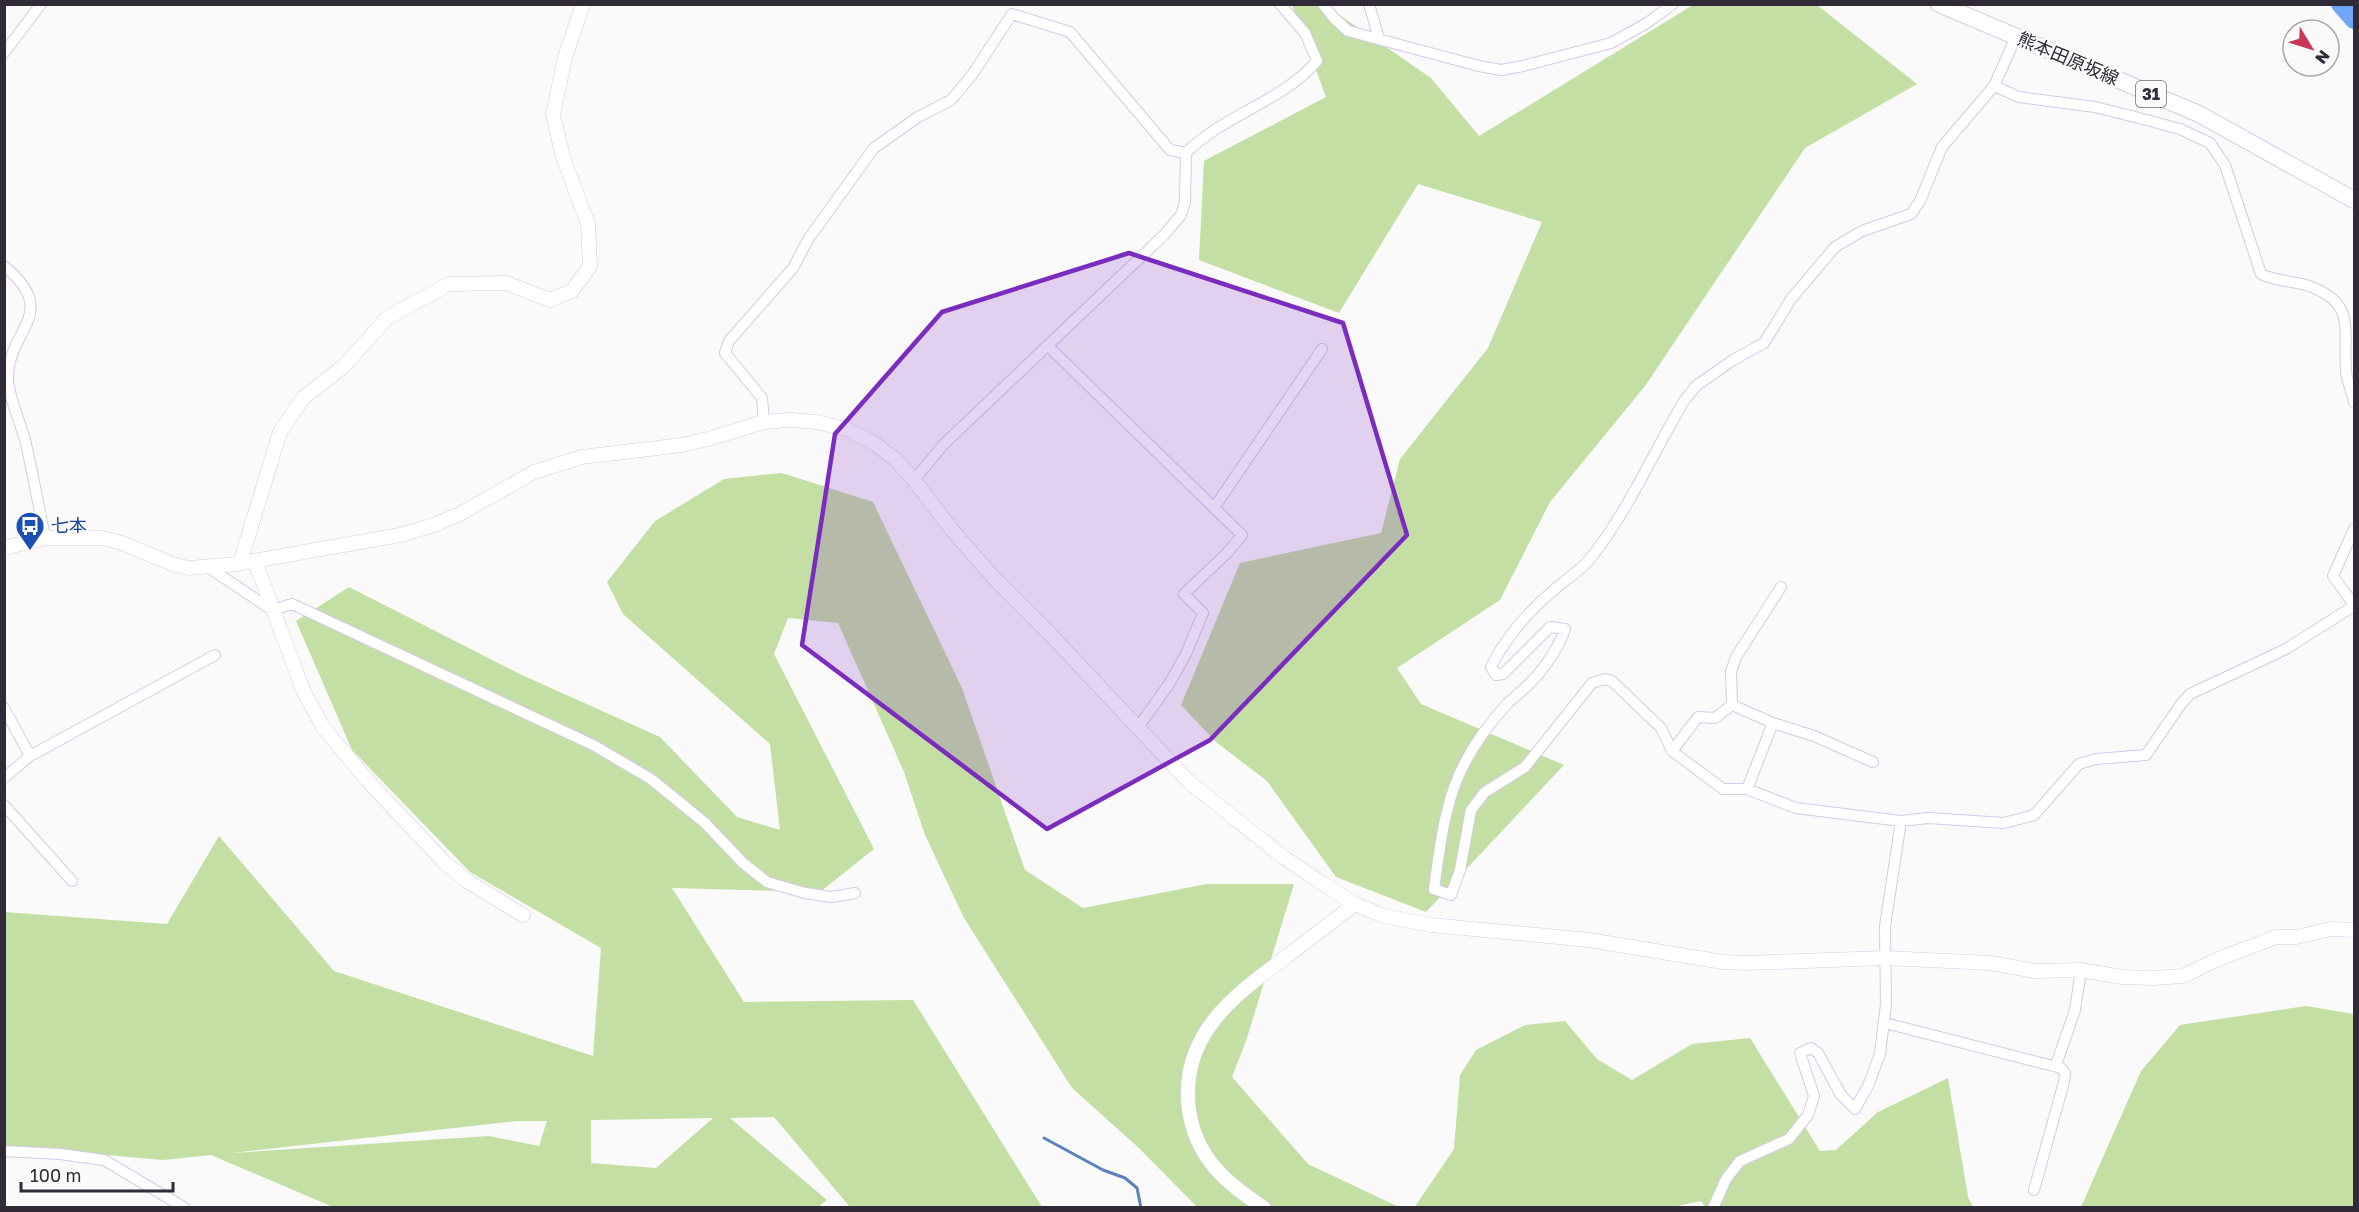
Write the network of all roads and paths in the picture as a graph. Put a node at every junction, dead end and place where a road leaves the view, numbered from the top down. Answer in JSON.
{"nodes":[{"id":1,"x":41,"y":4,"type":"edge"},
{"id":2,"x":584,"y":4,"type":"edge"},
{"id":3,"x":1280,"y":4,"type":"edge"},
{"id":4,"x":1323,"y":4,"type":"edge"},
{"id":5,"x":1369,"y":4,"type":"edge"},
{"id":6,"x":1673,"y":4,"type":"edge"},
{"id":7,"x":1939,"y":4,"type":"edge"},
{"id":8,"x":2016,"y":37,"type":"junction"},
{"id":9,"x":1379,"y":39,"type":"junction"},
{"id":10,"x":4,"y":53,"type":"edge"},
{"id":11,"x":1994,"y":86,"type":"junction"},
{"id":12,"x":1186,"y":153,"type":"junction"},
{"id":13,"x":2355,"y":200,"type":"edge"},
{"id":14,"x":4,"y":266,"type":"edge"},
{"id":15,"x":1048,"y":346,"type":"junction"},
{"id":16,"x":1322,"y":349,"type":"dead end"},
{"id":17,"x":2355,"y":402,"type":"edge"},
{"id":18,"x":764,"y":422,"type":"junction"},
{"id":19,"x":914,"y":480,"type":"junction"},
{"id":20,"x":1214,"y":508,"type":"junction"},
{"id":21,"x":2355,"y":529,"type":"edge"},
{"id":22,"x":45,"y":538,"type":"junction"},
{"id":23,"x":4,"y":548,"type":"edge"},
{"id":24,"x":255,"y":561,"type":"junction"},
{"id":25,"x":240,"y":563,"type":"junction"},
{"id":26,"x":208,"y":567,"type":"junction"},
{"id":27,"x":1781,"y":587,"type":"dead end"},
{"id":28,"x":272,"y":610,"type":"junction"},
{"id":29,"x":215,"y":655,"type":"dead end"},
{"id":30,"x":1732,"y":705,"type":"junction"},
{"id":31,"x":4,"y":708,"type":"edge"},
{"id":32,"x":8,"y":722,"type":"edge"},
{"id":33,"x":1773,"y":723,"type":"junction"},
{"id":34,"x":1137,"y":729,"type":"junction"},
{"id":35,"x":1671,"y":751,"type":"junction"},
{"id":36,"x":30,"y":756,"type":"junction"},
{"id":37,"x":1873,"y":762,"type":"dead end"},
{"id":38,"x":4,"y":778,"type":"edge"},
{"id":39,"x":1747,"y":789,"type":"junction"},
{"id":40,"x":4,"y":805,"type":"edge"},
{"id":41,"x":1901,"y":820,"type":"junction"},
{"id":42,"x":72,"y":881,"type":"dead end"},
{"id":43,"x":855,"y":893,"type":"dead end"},
{"id":44,"x":1355,"y":904,"type":"junction"},
{"id":45,"x":523,"y":915,"type":"dead end"},
{"id":46,"x":2355,"y":930,"type":"edge"},
{"id":47,"x":1886,"y":958,"type":"junction"},
{"id":48,"x":2081,"y":970,"type":"junction"},
{"id":49,"x":1885,"y":1023,"type":"junction"},
{"id":50,"x":2056,"y":1065,"type":"junction"},
{"id":51,"x":4,"y":1151,"type":"edge"},
{"id":52,"x":2034,"y":1190,"type":"dead end"},
{"id":53,"x":185,"y":1208,"type":"edge"},
{"id":54,"x":1264,"y":1208,"type":"edge"},
{"id":55,"x":1713,"y":1208,"type":"edge"}],
"edges":[{"from":1,"to":10,"type":"street"},
{"from":2,"to":25,"type":"street"},
{"from":3,"to":12,"type":"street"},
{"from":4,"to":9,"type":"street"},
{"from":5,"to":9,"type":"street"},
{"from":6,"to":9,"type":"street"},
{"from":7,"to":8,"type":"main road","name":"熊本田原坂線","number":"31"},
{"from":8,"to":11,"type":"street"},
{"from":8,"to":13,"type":"main road","name":"熊本田原坂線","number":"31"},
{"from":11,"to":17,"type":"street"},
{"from":11,"to":35,"type":"street"},
{"from":12,"to":15,"type":"street"},
{"from":12,"to":18,"type":"street"},
{"from":14,"to":22,"type":"street"},
{"from":15,"to":19,"type":"street"},
{"from":15,"to":20,"type":"street"},
{"from":16,"to":20,"type":"street"},
{"from":18,"to":19,"type":"street"},
{"from":18,"to":24,"type":"street"},
{"from":19,"to":34,"type":"street"},
{"from":20,"to":34,"type":"street"},
{"from":21,"to":41,"type":"street"},
{"from":22,"to":23,"type":"street"},
{"from":22,"to":26,"type":"street"},
{"from":24,"to":25,"type":"street"},
{"from":24,"to":28,"type":"street"},
{"from":25,"to":26,"type":"street"},
{"from":26,"to":28,"type":"street"},
{"from":27,"to":30,"type":"street"},
{"from":28,"to":43,"type":"street"},
{"from":28,"to":45,"type":"street"},
{"from":29,"to":36,"type":"street"},
{"from":30,"to":33,"type":"street"},
{"from":30,"to":35,"type":"street"},
{"from":31,"to":32,"type":"street"},
{"from":32,"to":36,"type":"street"},
{"from":33,"to":37,"type":"street"},
{"from":33,"to":39,"type":"street"},
{"from":34,"to":44,"type":"street"},
{"from":35,"to":39,"type":"street"},
{"from":36,"to":38,"type":"street"},
{"from":39,"to":41,"type":"street"},
{"from":40,"to":42,"type":"street"},
{"from":41,"to":47,"type":"street"},
{"from":44,"to":47,"type":"street"},
{"from":44,"to":54,"type":"street"},
{"from":46,"to":48,"type":"street"},
{"from":47,"to":48,"type":"street"},
{"from":47,"to":49,"type":"street"},
{"from":48,"to":50,"type":"street"},
{"from":49,"to":50,"type":"street"},
{"from":49,"to":55,"type":"street"},
{"from":50,"to":52,"type":"street"},
{"from":51,"to":53,"type":"street"}]}
